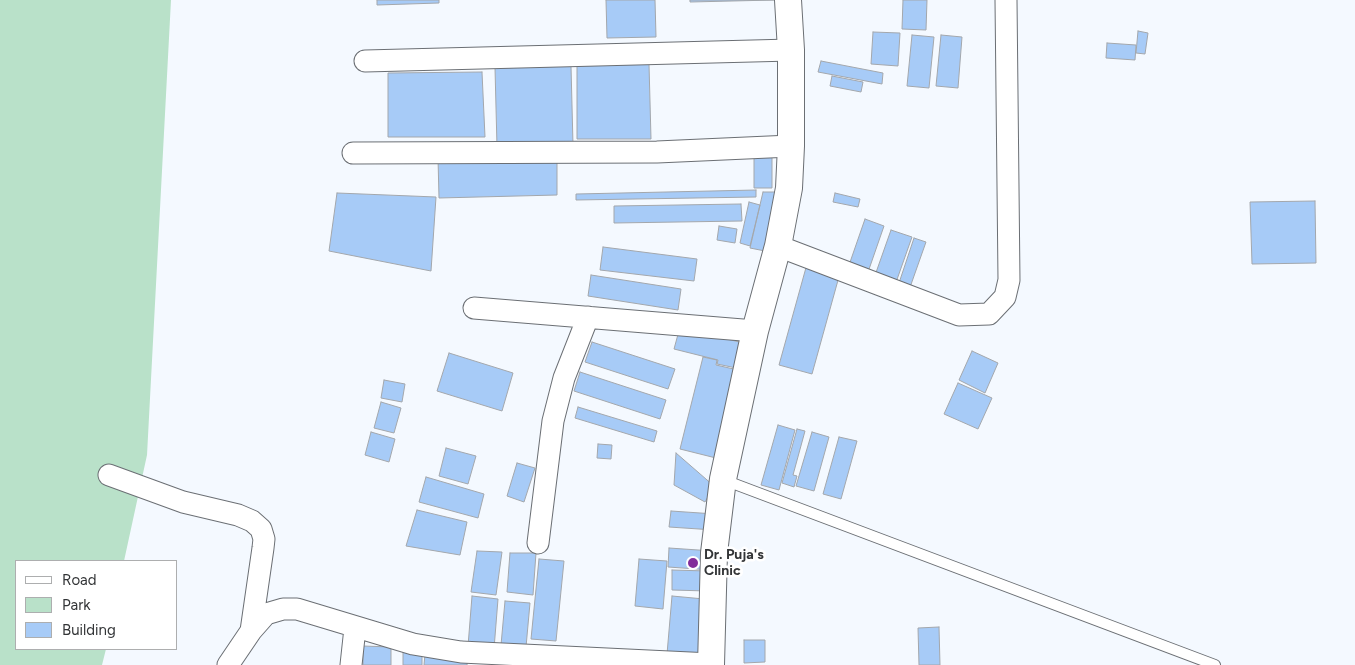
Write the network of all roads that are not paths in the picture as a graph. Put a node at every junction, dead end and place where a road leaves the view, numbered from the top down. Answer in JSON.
{"nodes":[{"id":1,"x":788,"y":0,"type":"edge"},
{"id":2,"x":1006,"y":0,"type":"edge"},
{"id":3,"x":790,"y":50,"type":"junction"},
{"id":4,"x":365,"y":60,"type":"dead end"},
{"id":5,"x":791,"y":146,"type":"junction"},
{"id":6,"x":353,"y":154,"type":"dead end"},
{"id":7,"x":778,"y":246,"type":"junction"},
{"id":8,"x":474,"y":308,"type":"dead end"},
{"id":9,"x":588,"y":318,"type":"junction"},
{"id":10,"x":756,"y":331,"type":"junction"},
{"id":11,"x":109,"y":475,"type":"dead end"},
{"id":12,"x":723,"y":480,"type":"junction"},
{"id":13,"x":538,"y":543,"type":"dead end"},
{"id":14,"x":355,"y":628,"type":"junction"},
{"id":15,"x":251,"y":631,"type":"junction"},
{"id":16,"x":712,"y":664,"type":"edge"},
{"id":17,"x":228,"y":665,"type":"edge"},
{"id":18,"x":351,"y":665,"type":"edge"},
{"id":19,"x":1215,"y":665,"type":"edge"}],
"edges":[{"from":1,"to":3,"type":"street"},
{"from":2,"to":7,"type":"street"},
{"from":3,"to":4,"type":"street"},
{"from":3,"to":5,"type":"street"},
{"from":5,"to":6,"type":"street"},
{"from":5,"to":7,"type":"street"},
{"from":7,"to":10,"type":"street"},
{"from":8,"to":9,"type":"street"},
{"from":9,"to":10,"type":"street"},
{"from":9,"to":13,"type":"street"},
{"from":10,"to":12,"type":"street"},
{"from":11,"to":15,"type":"street"},
{"from":12,"to":16,"type":"street"},
{"from":12,"to":19,"type":"lane"},
{"from":14,"to":15,"type":"street"},
{"from":14,"to":16,"type":"street"},
{"from":14,"to":18,"type":"street"},
{"from":15,"to":17,"type":"street"}]}
